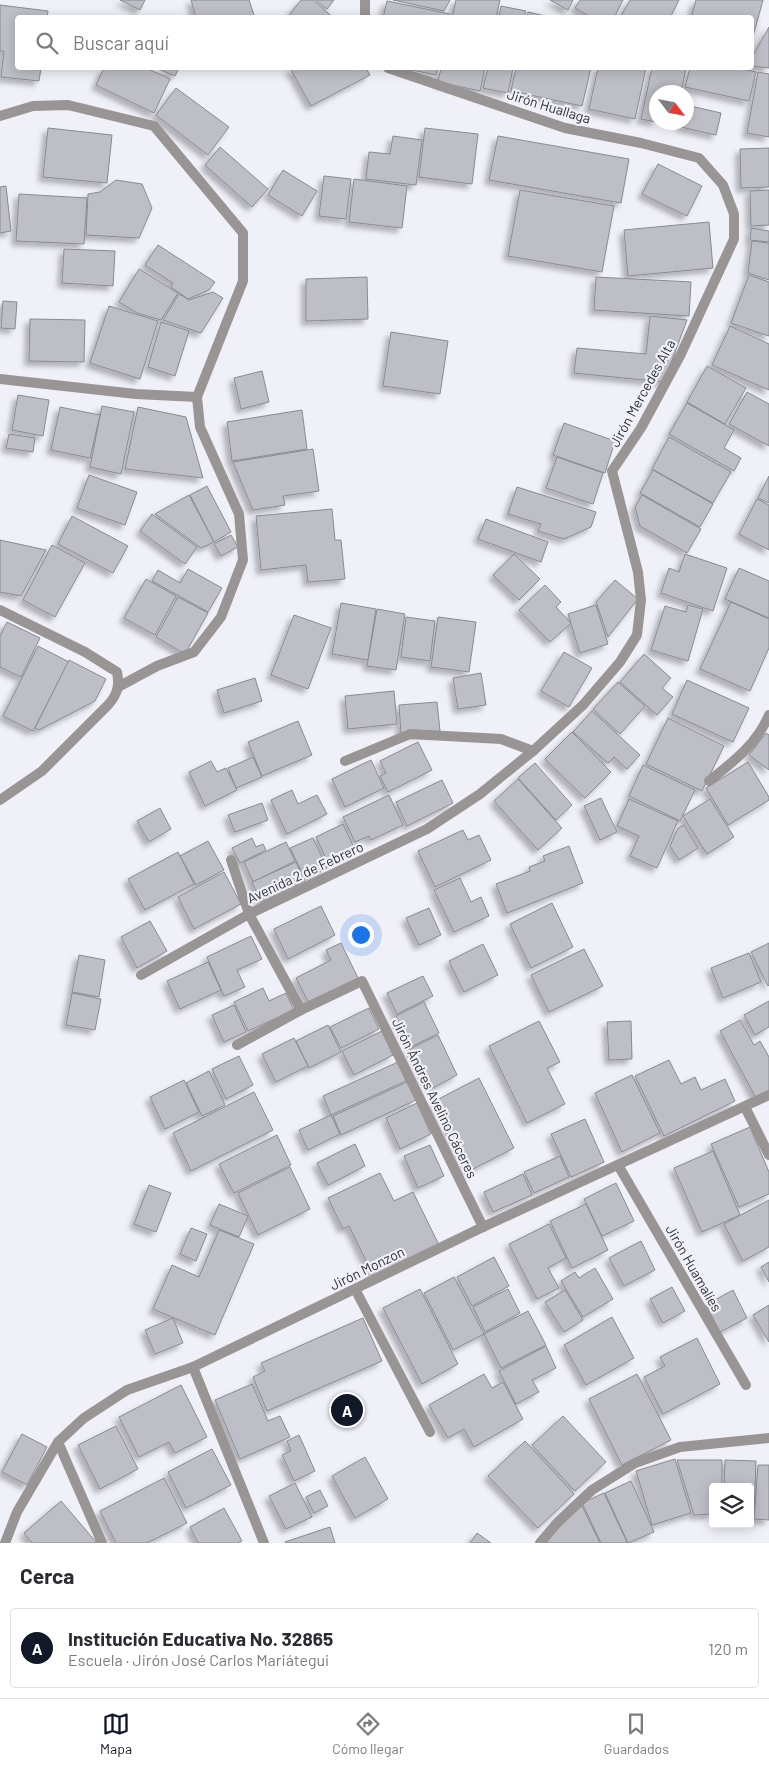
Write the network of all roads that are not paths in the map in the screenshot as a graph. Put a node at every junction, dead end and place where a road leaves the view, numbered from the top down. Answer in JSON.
{"nodes":[{"id":1,"x":365,"y":0,"type":"edge"},
{"id":2,"x":365,"y":15,"type":"edge"},
{"id":3,"x":394,"y":70,"type":"edge"},
{"id":4,"x":0,"y":116,"type":"edge"},
{"id":5,"x":723,"y":185,"type":"joint"},
{"id":6,"x":0,"y":379,"type":"edge"},
{"id":7,"x":197,"y":397,"type":"junction"},
{"id":8,"x":0,"y":610,"type":"edge"},
{"id":9,"x":118,"y":687,"type":"junction"},
{"id":10,"x":769,"y":715,"type":"edge"},
{"id":11,"x":533,"y":751,"type":"junction"},
{"id":12,"x":345,"y":761,"type":"dead end"},
{"id":13,"x":709,"y":781,"type":"dead end"},
{"id":14,"x":480,"y":794,"type":"joint"},
{"id":15,"x":0,"y":800,"type":"edge"},
{"id":16,"x":231,"y":860,"type":"dead end"},
{"id":17,"x":249,"y":914,"type":"junction"},
{"id":18,"x":141,"y":975,"type":"dead end"},
{"id":19,"x":301,"y":1010,"type":"junction"},
{"id":20,"x":237,"y":1045,"type":"dead end"},
{"id":21,"x":769,"y":1095,"type":"edge"},
{"id":22,"x":745,"y":1107,"type":"junction"},
{"id":23,"x":769,"y":1155,"type":"edge"},
{"id":24,"x":618,"y":1165,"type":"junction"},
{"id":25,"x":483,"y":1227,"type":"junction"},
{"id":26,"x":355,"y":1289,"type":"junction"},
{"id":27,"x":193,"y":1367,"type":"junction"},
{"id":28,"x":746,"y":1385,"type":"dead end"},
{"id":29,"x":430,"y":1432,"type":"dead end"},
{"id":30,"x":769,"y":1438,"type":"edge"},
{"id":31,"x":58,"y":1442,"type":"junction"},
{"id":32,"x":5,"y":1543,"type":"edge"},
{"id":33,"x":102,"y":1543,"type":"edge"},
{"id":34,"x":264,"y":1543,"type":"edge"},
{"id":35,"x":540,"y":1543,"type":"edge"}],
"edges":[{"from":1,"to":2,"type":"street"},
{"from":3,"to":5,"type":"street","name":"Jirón Huallaga"},
{"from":4,"to":7,"type":"street"},
{"from":5,"to":11,"type":"street","name":"Jirón Mercedes Alta"},
{"from":6,"to":7,"type":"street"},
{"from":7,"to":9,"type":"street"},
{"from":8,"to":9,"type":"street"},
{"from":9,"to":15,"type":"street"},
{"from":10,"to":13,"type":"street"},
{"from":11,"to":12,"type":"street"},
{"from":11,"to":14,"type":"street","name":"Jirón Mercedes Alta"},
{"from":14,"to":17,"type":"street","name":"Avenida 2 de Febrero"},
{"from":16,"to":17,"type":"street"},
{"from":17,"to":18,"type":"street","name":"Avenida 2 de Febrero"},
{"from":17,"to":19,"type":"street"},
{"from":19,"to":20,"type":"street"},
{"from":19,"to":25,"type":"street","name":"Jirón Ándres Avelino Cáceres"},
{"from":21,"to":22,"type":"street","name":"Jirón Monzon"},
{"from":22,"to":23,"type":"street"},
{"from":22,"to":24,"type":"street","name":"Jirón Monzon"},
{"from":24,"to":25,"type":"street","name":"Jirón Monzon"},
{"from":24,"to":28,"type":"street","name":"Jirón Huamalíes"},
{"from":25,"to":26,"type":"street","name":"Jirón Monzon"},
{"from":26,"to":27,"type":"street","name":"Jirón Monzon"},
{"from":26,"to":29,"type":"street"},
{"from":27,"to":31,"type":"street","name":"Jirón Monzon"},
{"from":27,"to":34,"type":"street"},
{"from":30,"to":35,"type":"street"},
{"from":31,"to":32,"type":"street","name":"Jirón Monzon"},
{"from":31,"to":33,"type":"street"}]}
